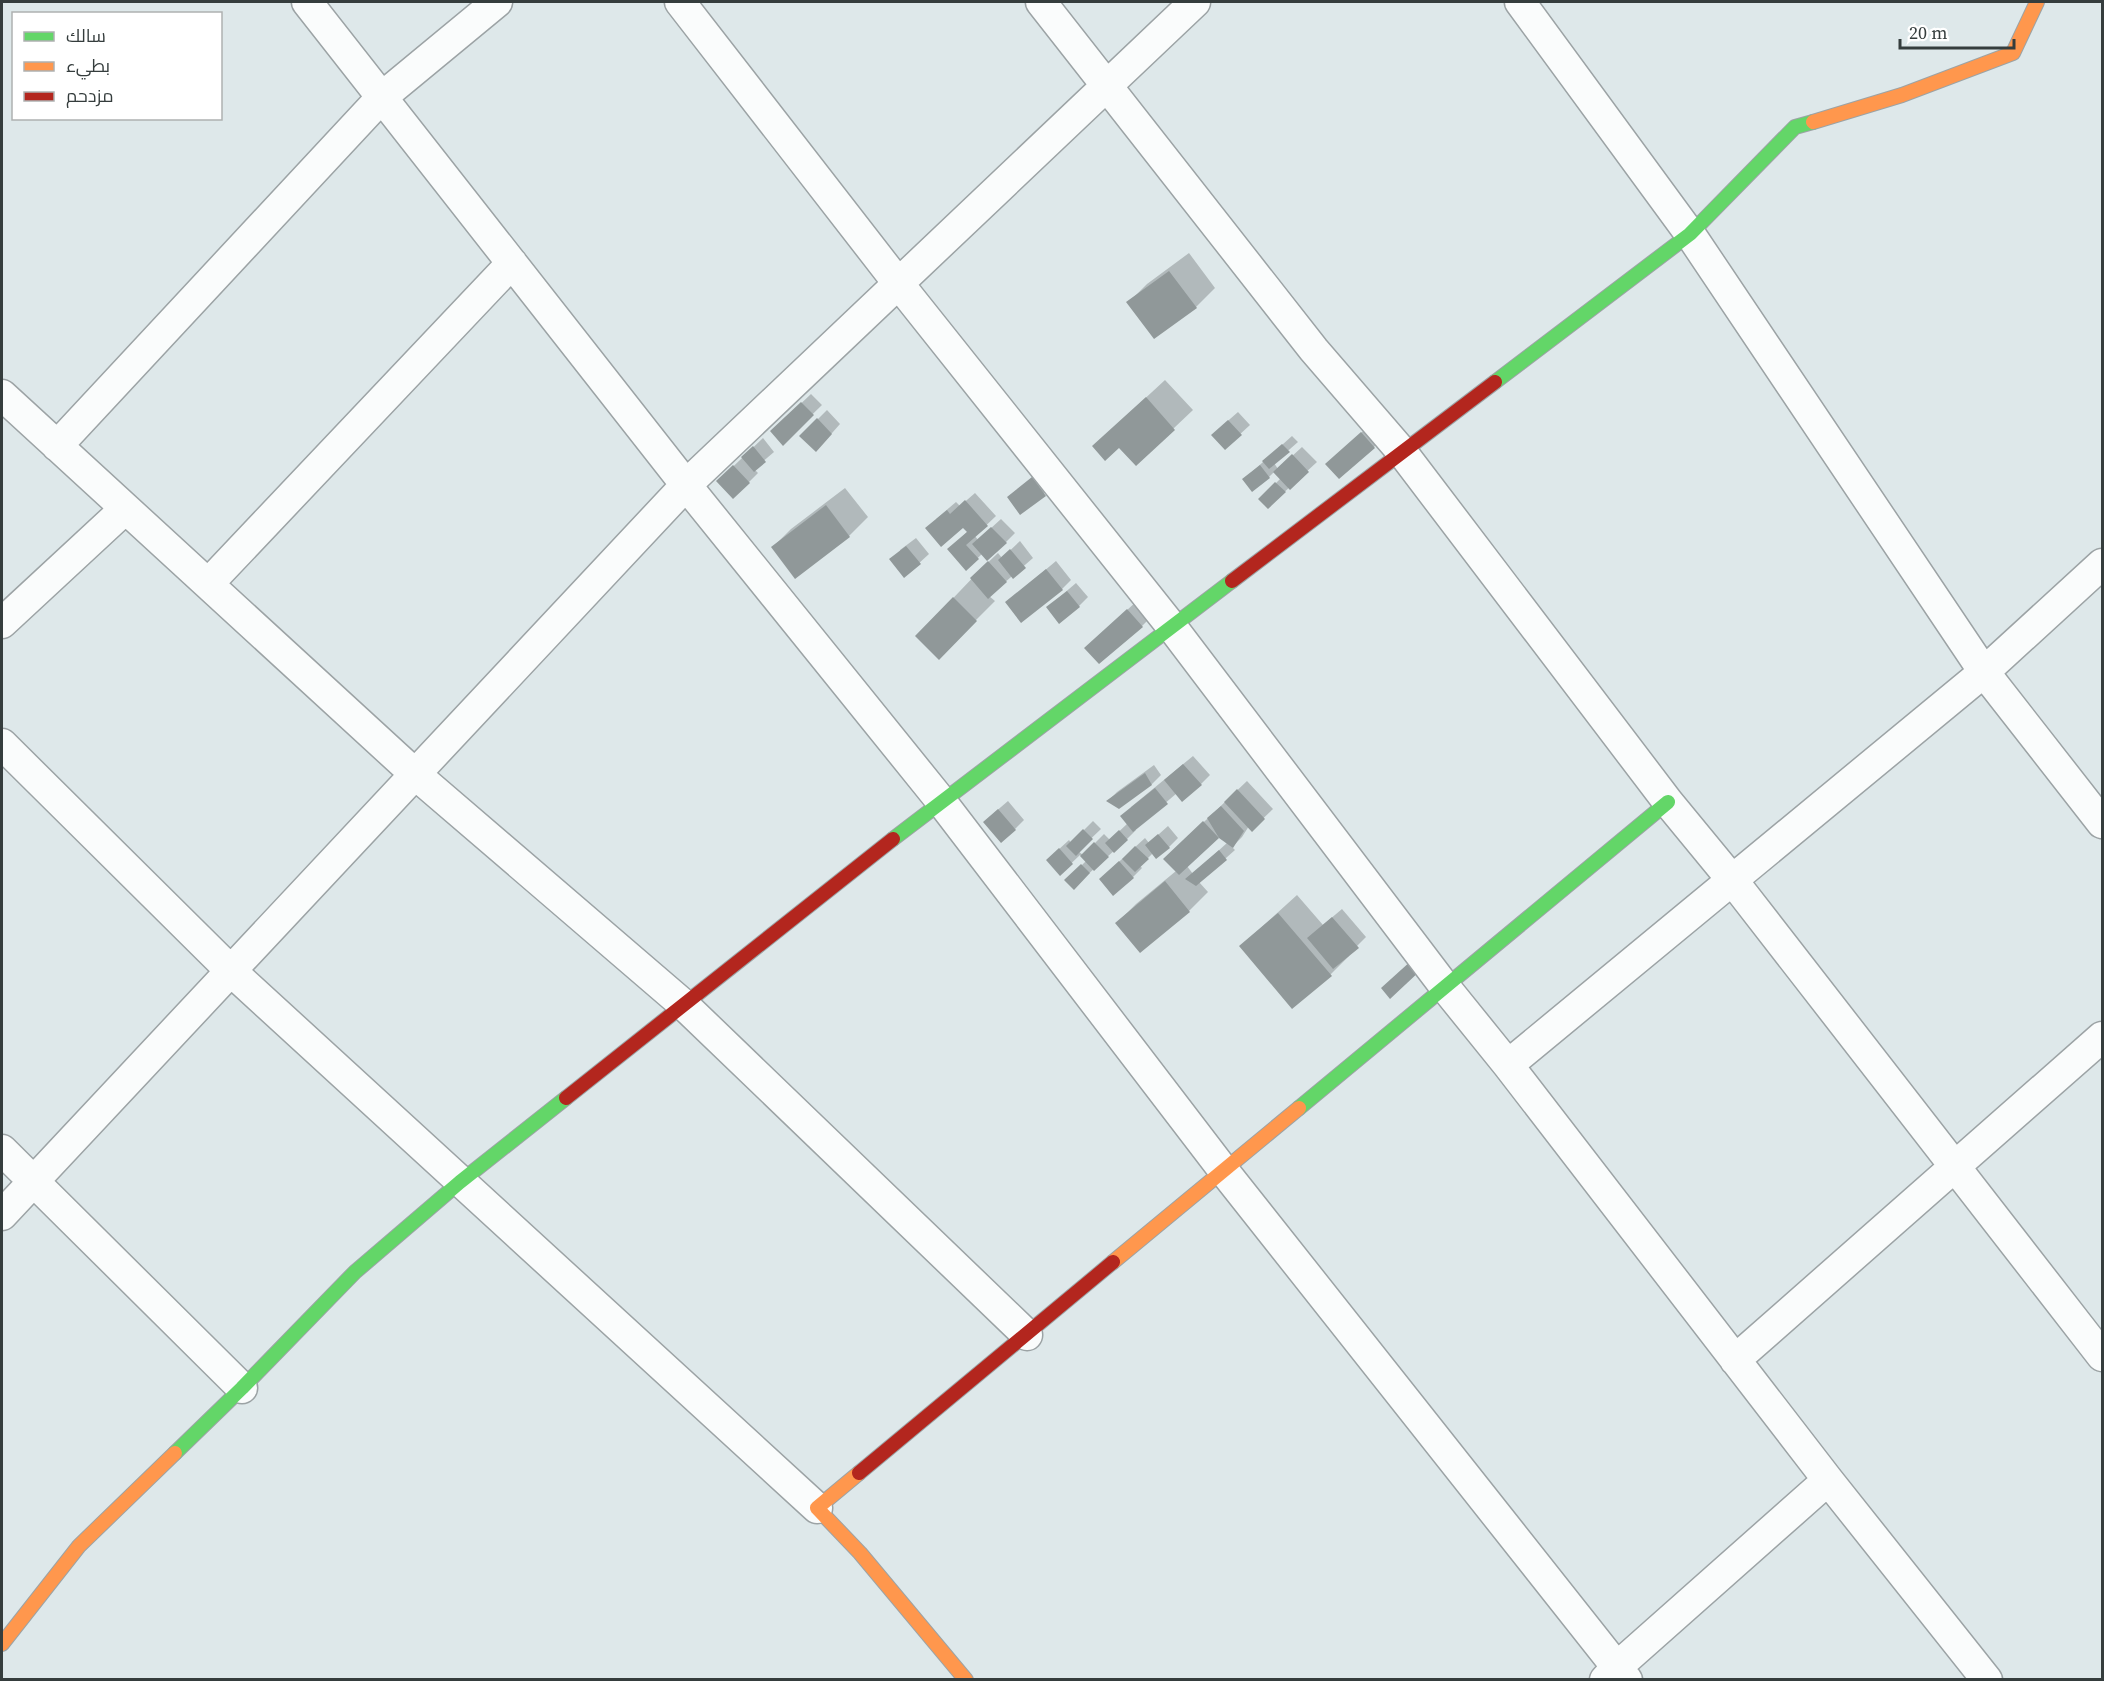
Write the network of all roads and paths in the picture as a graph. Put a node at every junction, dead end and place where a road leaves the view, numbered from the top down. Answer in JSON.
{"nodes":[{"id":1,"x":307,"y":2,"type":"edge"},
{"id":2,"x":497,"y":2,"type":"edge"},
{"id":3,"x":680,"y":2,"type":"edge"},
{"id":4,"x":1041,"y":2,"type":"edge"},
{"id":5,"x":1195,"y":2,"type":"edge"},
{"id":6,"x":1520,"y":2,"type":"edge"},
{"id":7,"x":2037,"y":2,"type":"edge"},
{"id":8,"x":1106,"y":85,"type":"junction"},
{"id":9,"x":382,"y":97,"type":"junction"},
{"id":10,"x":1690,"y":234,"type":"junction"},
{"id":11,"x":512,"y":263,"type":"junction"},
{"id":12,"x":898,"y":283,"type":"junction"},
{"id":13,"x":2,"y":395,"type":"edge"},
{"id":14,"x":57,"y":446,"type":"junction"},
{"id":15,"x":1402,"y":452,"type":"junction"},
{"id":16,"x":686,"y":485,"type":"junction"},
{"id":17,"x":125,"y":509,"type":"junction"},
{"id":18,"x":2103,"y":564,"type":"edge"},
{"id":19,"x":208,"y":584,"type":"junction"},
{"id":20,"x":2,"y":623,"type":"edge"},
{"id":21,"x":1172,"y":627,"type":"junction"},
{"id":22,"x":1984,"y":672,"type":"junction"},
{"id":23,"x":2,"y":744,"type":"edge"},
{"id":24,"x":415,"y":774,"type":"junction"},
{"id":25,"x":941,"y":801,"type":"junction"},
{"id":26,"x":1668,"y":802,"type":"junction"},
{"id":27,"x":2103,"y":823,"type":"edge"},
{"id":28,"x":1733,"y":881,"type":"junction"},
{"id":29,"x":231,"y":970,"type":"junction"},
{"id":30,"x":1445,"y":987,"type":"junction"},
{"id":31,"x":684,"y":1005,"type":"junction"},
{"id":32,"x":2103,"y":1037,"type":"edge"},
{"id":33,"x":1508,"y":1065,"type":"junction"},
{"id":34,"x":2,"y":1150,"type":"edge"},
{"id":35,"x":1954,"y":1167,"type":"junction"},
{"id":36,"x":1224,"y":1171,"type":"junction"},
{"id":37,"x":33,"y":1181,"type":"junction"},
{"id":38,"x":460,"y":1182,"type":"junction"},
{"id":39,"x":2,"y":1215,"type":"edge"},
{"id":40,"x":1027,"y":1335,"type":"junction"},
{"id":41,"x":2103,"y":1356,"type":"edge"},
{"id":42,"x":1735,"y":1360,"type":"junction"},
{"id":43,"x":242,"y":1388,"type":"junction"},
{"id":44,"x":1828,"y":1480,"type":"junction"},
{"id":45,"x":817,"y":1508,"type":"junction"},
{"id":46,"x":2,"y":1644,"type":"edge"},
{"id":47,"x":1616,"y":1675,"type":"edge"},
{"id":48,"x":966,"y":1680,"type":"edge"},
{"id":49,"x":1987,"y":1680,"type":"edge"}],
"edges":[{"from":1,"to":9,"type":"street"},
{"from":2,"to":9,"type":"street"},
{"from":3,"to":12,"type":"street"},
{"from":4,"to":8,"type":"street"},
{"from":5,"to":8,"type":"street"},
{"from":6,"to":10,"type":"street"},
{"from":7,"to":10,"type":"street"},
{"from":8,"to":12,"type":"street"},
{"from":8,"to":15,"type":"street"},
{"from":9,"to":11,"type":"street"},
{"from":9,"to":14,"type":"street"},
{"from":10,"to":15,"type":"street"},
{"from":10,"to":22,"type":"street"},
{"from":11,"to":16,"type":"street"},
{"from":11,"to":19,"type":"street"},
{"from":12,"to":16,"type":"street"},
{"from":12,"to":21,"type":"street"},
{"from":13,"to":14,"type":"street"},
{"from":14,"to":17,"type":"street"},
{"from":15,"to":21,"type":"street"},
{"from":15,"to":26,"type":"street"},
{"from":16,"to":24,"type":"street"},
{"from":16,"to":25,"type":"street"},
{"from":17,"to":19,"type":"street"},
{"from":17,"to":20,"type":"street"},
{"from":18,"to":22,"type":"street"},
{"from":19,"to":24,"type":"street"},
{"from":21,"to":25,"type":"street"},
{"from":21,"to":30,"type":"street"},
{"from":22,"to":27,"type":"street"},
{"from":22,"to":28,"type":"street"},
{"from":23,"to":29,"type":"street"},
{"from":24,"to":29,"type":"street"},
{"from":24,"to":31,"type":"street"},
{"from":25,"to":31,"type":"street"},
{"from":25,"to":36,"type":"street"},
{"from":26,"to":28,"type":"street"},
{"from":26,"to":30,"type":"street"},
{"from":28,"to":33,"type":"street"},
{"from":28,"to":35,"type":"street"},
{"from":29,"to":37,"type":"street"},
{"from":29,"to":38,"type":"street"},
{"from":30,"to":33,"type":"street"},
{"from":30,"to":36,"type":"street"},
{"from":31,"to":38,"type":"street"},
{"from":31,"to":40,"type":"street"},
{"from":32,"to":35,"type":"street"},
{"from":33,"to":42,"type":"street"},
{"from":34,"to":37,"type":"street"},
{"from":35,"to":41,"type":"street"},
{"from":35,"to":42,"type":"street"},
{"from":36,"to":40,"type":"street"},
{"from":36,"to":47,"type":"street"},
{"from":37,"to":39,"type":"street"},
{"from":37,"to":43,"type":"street"},
{"from":38,"to":43,"type":"street"},
{"from":38,"to":45,"type":"street"},
{"from":40,"to":45,"type":"street"},
{"from":42,"to":44,"type":"street"},
{"from":43,"to":46,"type":"street"},
{"from":44,"to":47,"type":"street"},
{"from":44,"to":49,"type":"street"},
{"from":45,"to":48,"type":"street"}]}
